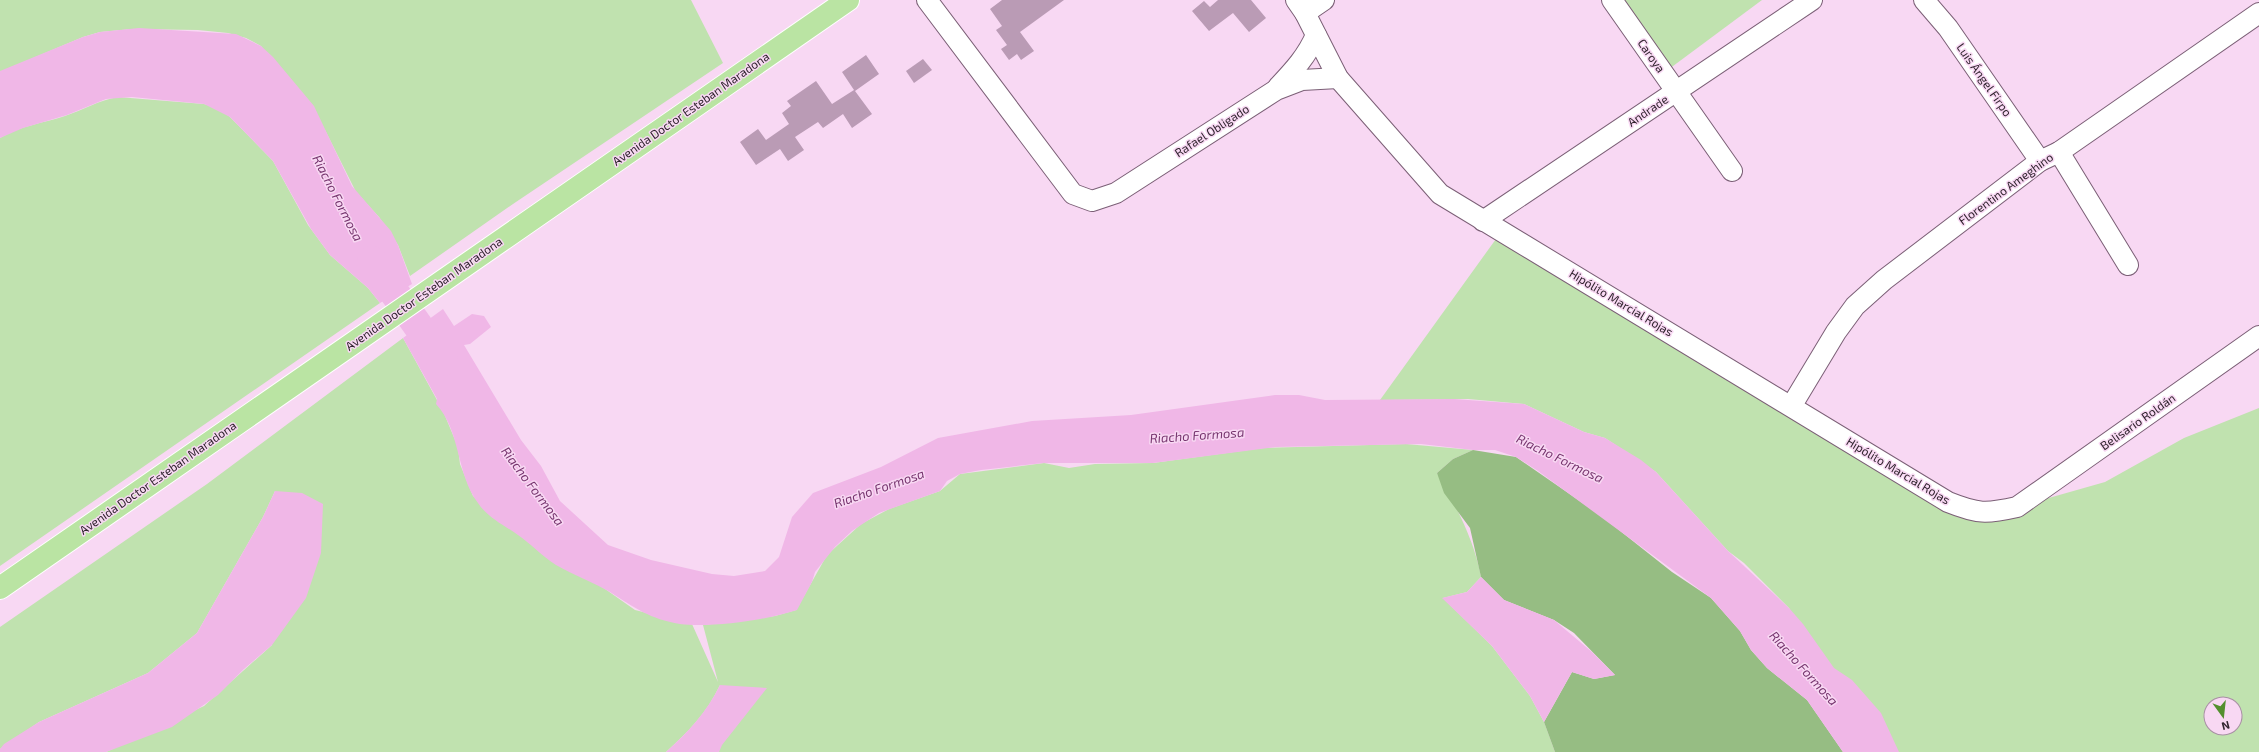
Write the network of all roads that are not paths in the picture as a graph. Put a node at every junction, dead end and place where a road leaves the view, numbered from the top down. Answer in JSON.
{"nodes":[{"id":1,"x":848,"y":0,"type":"edge"},
{"id":2,"x":927,"y":0,"type":"edge"},
{"id":3,"x":1324,"y":0,"type":"edge"},
{"id":4,"x":1612,"y":0,"type":"edge"},
{"id":5,"x":1812,"y":0,"type":"edge"},
{"id":6,"x":1924,"y":0,"type":"edge"},
{"id":7,"x":1301,"y":6,"type":"edge"},
{"id":8,"x":2259,"y":13,"type":"edge"},
{"id":9,"x":1316,"y":35,"type":"junction"},
{"id":10,"x":1338,"y":78,"type":"junction"},
{"id":11,"x":1276,"y":90,"type":"junction"},
{"id":12,"x":1676,"y":92,"type":"junction"},
{"id":13,"x":2059,"y":152,"type":"junction"},
{"id":14,"x":2040,"y":161,"type":"junction"},
{"id":15,"x":1732,"y":171,"type":"dead end"},
{"id":16,"x":1483,"y":221,"type":"junction"},
{"id":17,"x":2128,"y":265,"type":"dead end"},
{"id":18,"x":2259,"y":336,"type":"edge"},
{"id":19,"x":1792,"y":406,"type":"junction"},
{"id":20,"x":2017,"y":507,"type":"joint"},
{"id":21,"x":0,"y":588,"type":"edge"}],
"edges":[{"from":1,"to":21,"type":"main road","name":"Avenida Doctor Esteban Maradona"},
{"from":2,"to":11,"type":"street","name":"Rafael Obligado"},
{"from":3,"to":7,"type":"street"},
{"from":4,"to":12,"type":"street","name":"Caroya"},
{"from":5,"to":12,"type":"street","name":"Andrade"},
{"from":6,"to":14,"type":"street","name":"Luis Ángel Firpo"},
{"from":7,"to":9,"type":"street","name":"Hipólito Marcial Rojas"},
{"from":8,"to":13,"type":"street","name":"Florentino Ameghino"},
{"from":9,"to":10,"type":"street","name":"Hipólito Marcial Rojas"},
{"from":9,"to":11,"type":"street"},
{"from":10,"to":11,"type":"street","name":"Rafael Obligado"},
{"from":10,"to":16,"type":"street","name":"Hipólito Marcial Rojas"},
{"from":12,"to":15,"type":"street","name":"Caroya"},
{"from":12,"to":16,"type":"street","name":"Andrade"},
{"from":13,"to":14,"type":"street","name":"Florentino Ameghino"},
{"from":13,"to":17,"type":"street"},
{"from":14,"to":19,"type":"street","name":"Florentino Ameghino"},
{"from":16,"to":19,"type":"street","name":"Hipólito Marcial Rojas"},
{"from":18,"to":20,"type":"street","name":"Belisario Roldán"},
{"from":19,"to":20,"type":"street","name":"Hipólito Marcial Rojas"}]}
